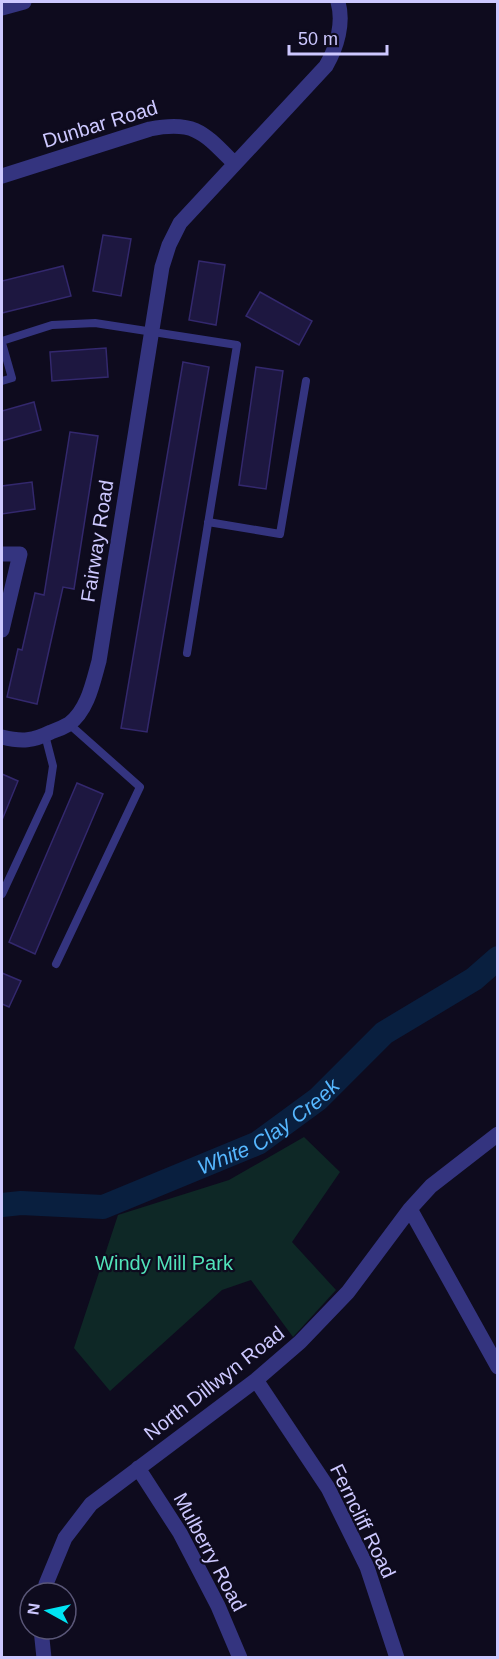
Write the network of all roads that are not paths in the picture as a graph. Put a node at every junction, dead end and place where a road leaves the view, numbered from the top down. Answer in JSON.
{"nodes":[{"id":1,"x":24,"y":2,"type":"edge"},
{"id":2,"x":338,"y":2,"type":"edge"},
{"id":3,"x":2,"y":8,"type":"edge"},
{"id":4,"x":234,"y":163,"type":"junction"},
{"id":5,"x":2,"y":176,"type":"edge"},
{"id":6,"x":151,"y":332,"type":"junction"},
{"id":7,"x":2,"y":342,"type":"edge"},
{"id":8,"x":2,"y":381,"type":"edge"},
{"id":9,"x":306,"y":381,"type":"dead end"},
{"id":10,"x":208,"y":522,"type":"junction"},
{"id":11,"x":2,"y":554,"type":"edge"},
{"id":12,"x":2,"y":630,"type":"edge"},
{"id":13,"x":187,"y":653,"type":"dead end"},
{"id":14,"x":69,"y":724,"type":"junction"},
{"id":15,"x":45,"y":735,"type":"junction"},
{"id":16,"x":2,"y":737,"type":"edge"},
{"id":17,"x":2,"y":894,"type":"edge"},
{"id":18,"x":56,"y":964,"type":"dead end"},
{"id":19,"x":498,"y":1134,"type":"edge"},
{"id":20,"x":410,"y":1209,"type":"junction"},
{"id":21,"x":498,"y":1367,"type":"edge"},
{"id":22,"x":256,"y":1380,"type":"junction"},
{"id":23,"x":138,"y":1468,"type":"junction"},
{"id":24,"x":47,"y":1581,"type":"edge"},
{"id":25,"x":42,"y":1641,"type":"edge"},
{"id":26,"x":44,"y":1658,"type":"edge"},
{"id":27,"x":240,"y":1658,"type":"edge"},
{"id":28,"x":397,"y":1658,"type":"edge"}],
"edges":[{"from":1,"to":3,"type":"street"},
{"from":2,"to":4,"type":"street","name":"Fairway Road"},
{"from":4,"to":5,"type":"street","name":"Dunbar Road"},
{"from":4,"to":6,"type":"street","name":"Fairway Road"},
{"from":6,"to":7,"type":"lane"},
{"from":6,"to":10,"type":"lane"},
{"from":6,"to":14,"type":"street","name":"Fairway Road"},
{"from":7,"to":8,"type":"lane"},
{"from":9,"to":10,"type":"lane"},
{"from":10,"to":13,"type":"lane"},
{"from":11,"to":12,"type":"street"},
{"from":14,"to":15,"type":"street"},
{"from":14,"to":18,"type":"lane"},
{"from":15,"to":16,"type":"street"},
{"from":15,"to":17,"type":"lane"},
{"from":19,"to":20,"type":"street","name":"North Dillwyn Road"},
{"from":20,"to":21,"type":"street"},
{"from":20,"to":22,"type":"street","name":"North Dillwyn Road"},
{"from":22,"to":23,"type":"street","name":"North Dillwyn Road"},
{"from":22,"to":28,"type":"street","name":"Ferncliff Road"},
{"from":23,"to":24,"type":"street","name":"North Dillwyn Road"},
{"from":23,"to":27,"type":"street","name":"Mulberry Road"},
{"from":25,"to":26,"type":"street"}]}
